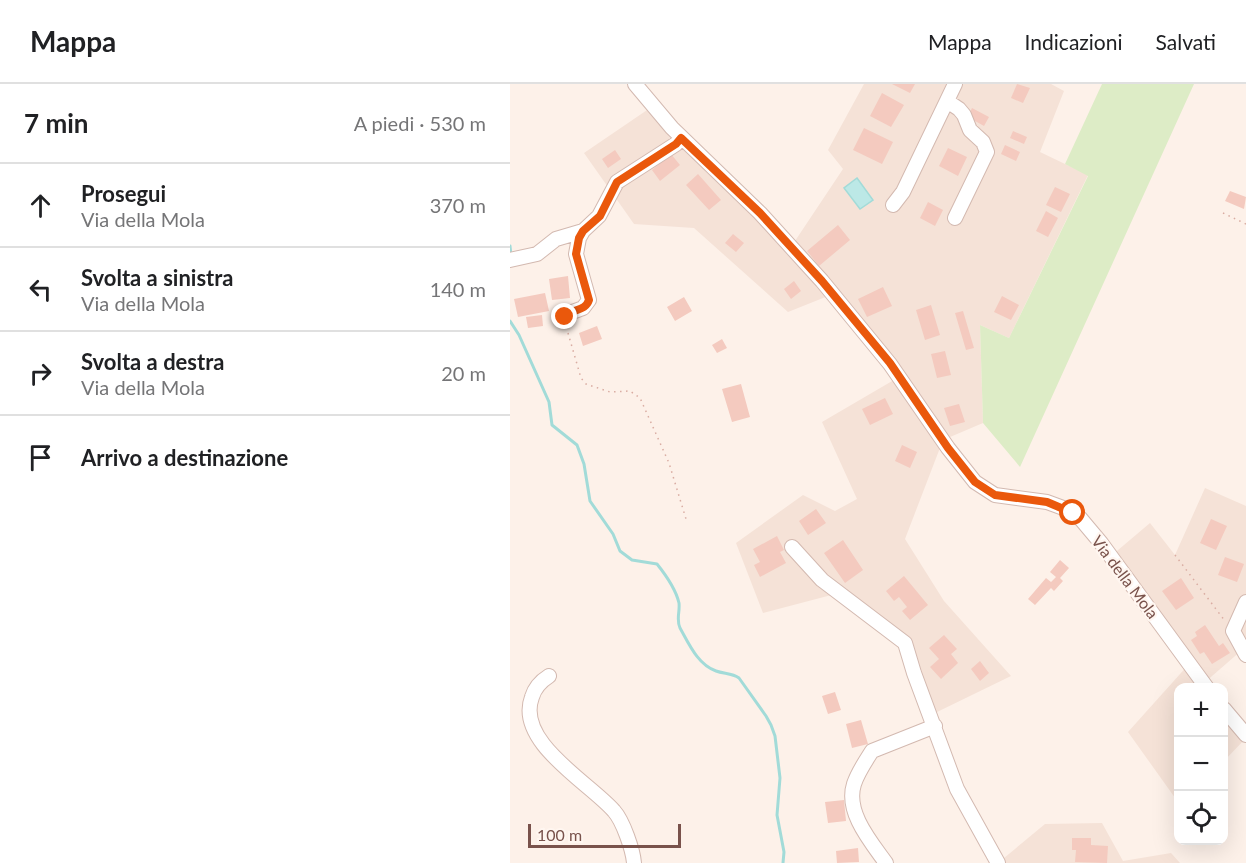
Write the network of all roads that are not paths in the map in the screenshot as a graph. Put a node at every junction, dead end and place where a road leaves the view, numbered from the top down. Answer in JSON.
{"nodes":[{"id":1,"x":635,"y":84,"type":"edge"},
{"id":2,"x":955,"y":84,"type":"edge"},
{"id":3,"x":947,"y":101,"type":"junction"},
{"id":4,"x":681,"y":138,"type":"junction"},
{"id":5,"x":893,"y":205,"type":"dead end"},
{"id":6,"x":955,"y":218,"type":"dead end"},
{"id":7,"x":583,"y":231,"type":"junction"},
{"id":8,"x":513,"y":259,"type":"edge"},
{"id":9,"x":565,"y":321,"type":"road end"},
{"id":10,"x":792,"y":547,"type":"dead end"},
{"id":11,"x":1246,"y":602,"type":"edge"},
{"id":12,"x":1246,"y":655,"type":"edge"},
{"id":13,"x":549,"y":676,"type":"dead end"},
{"id":14,"x":1204,"y":683,"type":"edge"},
{"id":15,"x":1228,"y":714,"type":"edge"},
{"id":16,"x":935,"y":726,"type":"junction"},
{"id":17,"x":1246,"y":735,"type":"edge"},
{"id":18,"x":634,"y":863,"type":"edge"},
{"id":19,"x":886,"y":863,"type":"edge"},
{"id":20,"x":998,"y":863,"type":"edge"}],
"edges":[{"from":1,"to":4,"type":"street","name":"Via della Mola"},
{"from":2,"to":3,"type":"street"},
{"from":3,"to":5,"type":"street"},
{"from":3,"to":6,"type":"street"},
{"from":4,"to":7,"type":"street"},
{"from":4,"to":14,"type":"street","name":"Via della Mola"},
{"from":7,"to":8,"type":"street"},
{"from":7,"to":9,"type":"street"},
{"from":10,"to":16,"type":"street"},
{"from":11,"to":12,"type":"street"},
{"from":13,"to":18,"type":"street"},
{"from":15,"to":17,"type":"street"},
{"from":16,"to":19,"type":"street"},
{"from":16,"to":20,"type":"street"}]}
